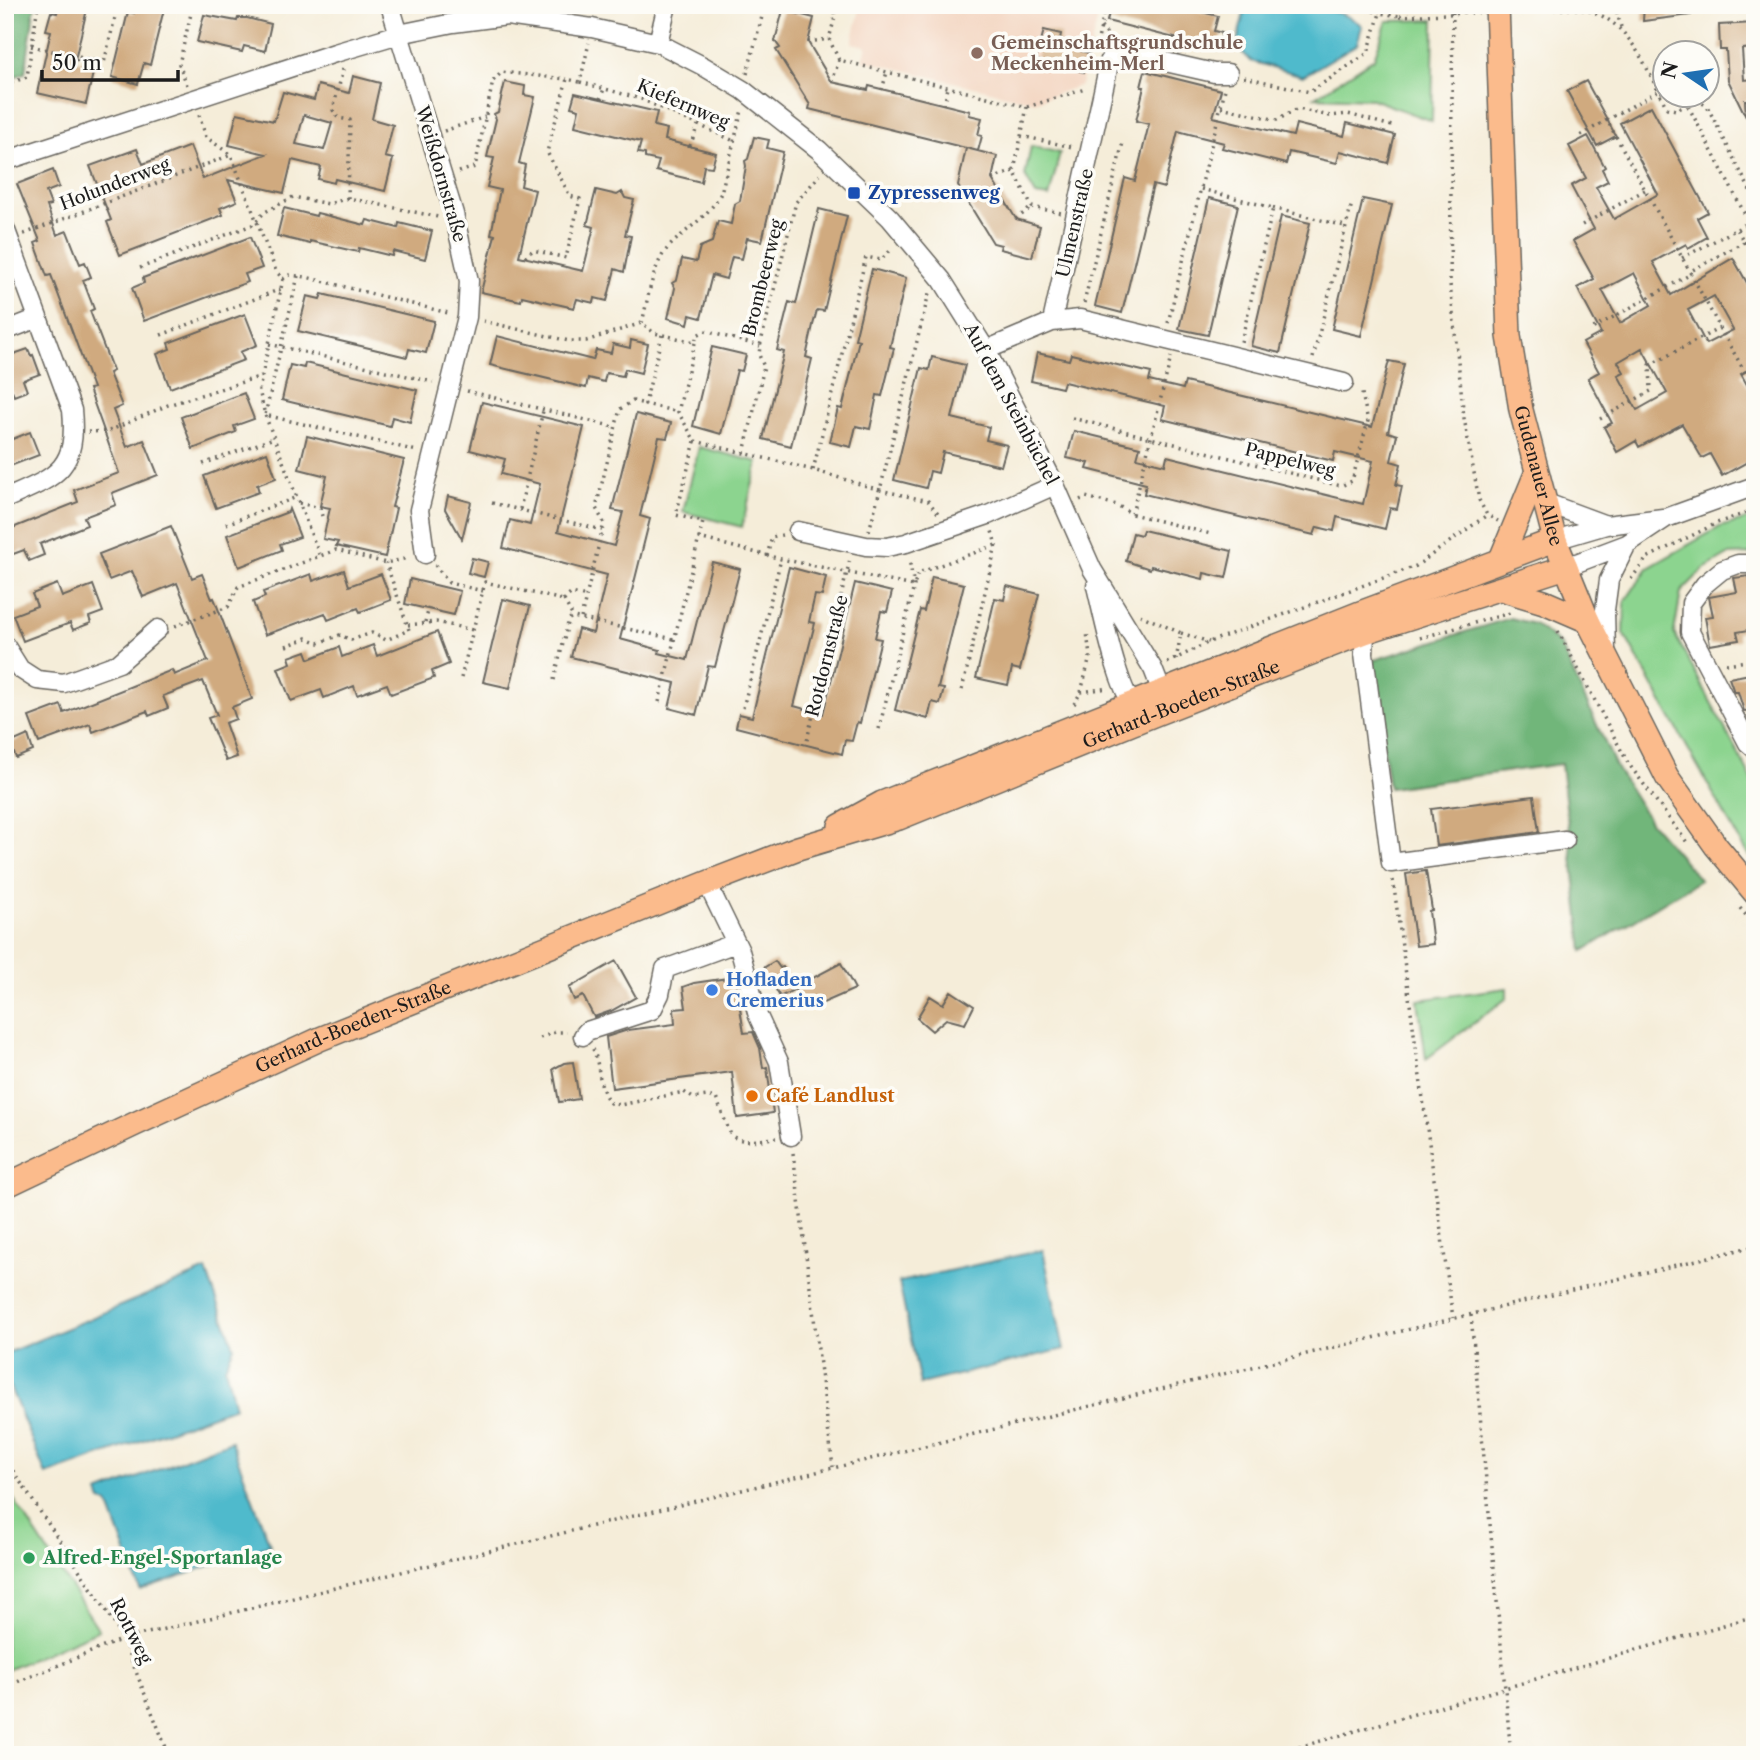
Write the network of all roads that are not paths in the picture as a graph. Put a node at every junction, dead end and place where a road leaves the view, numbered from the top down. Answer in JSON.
{"nodes":[{"id":1,"x":390,"y":5,"type":"edge"},
{"id":2,"x":667,"y":5,"type":"edge"},
{"id":3,"x":1496,"y":5,"type":"edge"},
{"id":4,"x":508,"y":11,"type":"edge"},
{"id":5,"x":399,"y":34,"type":"junction"},
{"id":6,"x":658,"y":43,"type":"junction"},
{"id":7,"x":1228,"y":73,"type":"road end"},
{"id":8,"x":5,"y":161,"type":"edge"},
{"id":9,"x":7,"y":234,"type":"edge"},
{"id":10,"x":38,"y":318,"type":"junction"},
{"id":11,"x":1052,"y":322,"type":"junction"},
{"id":12,"x":5,"y":331,"type":"edge"},
{"id":13,"x":986,"y":350,"type":"junction"},
{"id":14,"x":1344,"y":383,"type":"road end"},
{"id":15,"x":1536,"y":474,"type":"junction"},
{"id":16,"x":1055,"y":485,"type":"junction"},
{"id":17,"x":1755,"y":486,"type":"edge"},
{"id":18,"x":5,"y":499,"type":"edge"},
{"id":19,"x":1544,"y":502,"type":"junction"},
{"id":20,"x":1666,"y":518,"type":"junction"},
{"id":21,"x":1606,"y":525,"type":"junction"},
{"id":22,"x":797,"y":531,"type":"road end"},
{"id":23,"x":1555,"y":540,"type":"junction"},
{"id":24,"x":1627,"y":544,"type":"junction"},
{"id":25,"x":425,"y":554,"type":"road end"},
{"id":26,"x":1501,"y":559,"type":"junction"},
{"id":27,"x":1755,"y":564,"type":"edge"},
{"id":28,"x":1566,"y":567,"type":"junction"},
{"id":29,"x":1092,"y":569,"type":"junction"},
{"id":30,"x":1501,"y":589,"type":"junction"},
{"id":31,"x":1588,"y":621,"type":"junction"},
{"id":32,"x":158,"y":629,"type":"road end"},
{"id":33,"x":1365,"y":632,"type":"junction"},
{"id":34,"x":5,"y":645,"type":"edge"},
{"id":35,"x":1606,"y":657,"type":"junction"},
{"id":36,"x":1150,"y":706,"type":"junction"},
{"id":37,"x":1755,"y":749,"type":"edge"},
{"id":38,"x":1565,"y":840,"type":"dead end"},
{"id":39,"x":707,"y":883,"type":"junction"},
{"id":40,"x":1755,"y":893,"type":"edge"},
{"id":41,"x":736,"y":943,"type":"junction"},
{"id":42,"x":583,"y":1036,"type":"road end"},
{"id":43,"x":790,"y":1136,"type":"road end"},
{"id":44,"x":5,"y":1186,"type":"edge"}],
"edges":[{"from":1,"to":5,"type":"street","name":"Weißdornstraße"},
{"from":2,"to":6,"type":"street"},
{"from":3,"to":15,"type":"main road","name":"Gudenauer Allee"},
{"from":4,"to":5,"type":"street","name":"Auf dem Steinbüchel"},
{"from":4,"to":6,"type":"street","name":"Auf dem Steinbüchel"},
{"from":5,"to":8,"type":"street","name":"Auf dem Steinbüchel"},
{"from":5,"to":25,"type":"street","name":"Weißdornstraße"},
{"from":6,"to":13,"type":"street","name":"Auf dem Steinbüchel"},
{"from":7,"to":11,"type":"street","name":"Ulmenstraße"},
{"from":9,"to":10,"type":"street"},
{"from":10,"to":12,"type":"street"},
{"from":10,"to":18,"type":"street"},
{"from":11,"to":13,"type":"street"},
{"from":11,"to":14,"type":"street"},
{"from":13,"to":16,"type":"street","name":"Auf dem Steinbüchel"},
{"from":15,"to":19,"type":"main road","name":"Gudenauer Allee"},
{"from":15,"to":26,"type":"main road"},
{"from":16,"to":22,"type":"street"},
{"from":16,"to":29,"type":"street","name":"Auf dem Steinbüchel"},
{"from":17,"to":20,"type":"street"},
{"from":19,"to":21,"type":"street"},
{"from":19,"to":23,"type":"main road","name":"Gudenauer Allee"},
{"from":20,"to":21,"type":"street"},
{"from":20,"to":24,"type":"street"},
{"from":21,"to":23,"type":"street"},
{"from":23,"to":26,"type":"main road","name":"Gerhard-Boeden-Straße"},
{"from":23,"to":28,"type":"main road","name":"Gudenauer Allee"},
{"from":24,"to":28,"type":"street"},
{"from":24,"to":35,"type":"street"},
{"from":26,"to":36,"type":"main road","name":"Gerhard-Boeden-Straße"},
{"from":27,"to":37,"type":"street"},
{"from":28,"to":30,"type":"main road","name":"Gerhard-Boeden-Straße"},
{"from":28,"to":31,"type":"main road","name":"Gudenauer Allee"},
{"from":29,"to":36,"type":"street","name":"Auf dem Steinbüchel"},
{"from":29,"to":36,"type":"street","name":"Auf dem Steinbüchel"},
{"from":30,"to":31,"type":"main road"},
{"from":30,"to":33,"type":"main road","name":"Gerhard-Boeden-Straße"},
{"from":31,"to":35,"type":"main road","name":"Gudenauer Allee"},
{"from":32,"to":34,"type":"street"},
{"from":33,"to":36,"type":"main road","name":"Gerhard-Boeden-Straße"},
{"from":33,"to":38,"type":"street"},
{"from":35,"to":40,"type":"main road","name":"Gudenauer Allee"},
{"from":36,"to":39,"type":"main road","name":"Gerhard-Boeden-Straße"},
{"from":39,"to":41,"type":"street"},
{"from":39,"to":44,"type":"main road","name":"Gerhard-Boeden-Straße"},
{"from":41,"to":42,"type":"street"},
{"from":41,"to":43,"type":"street"}]}
